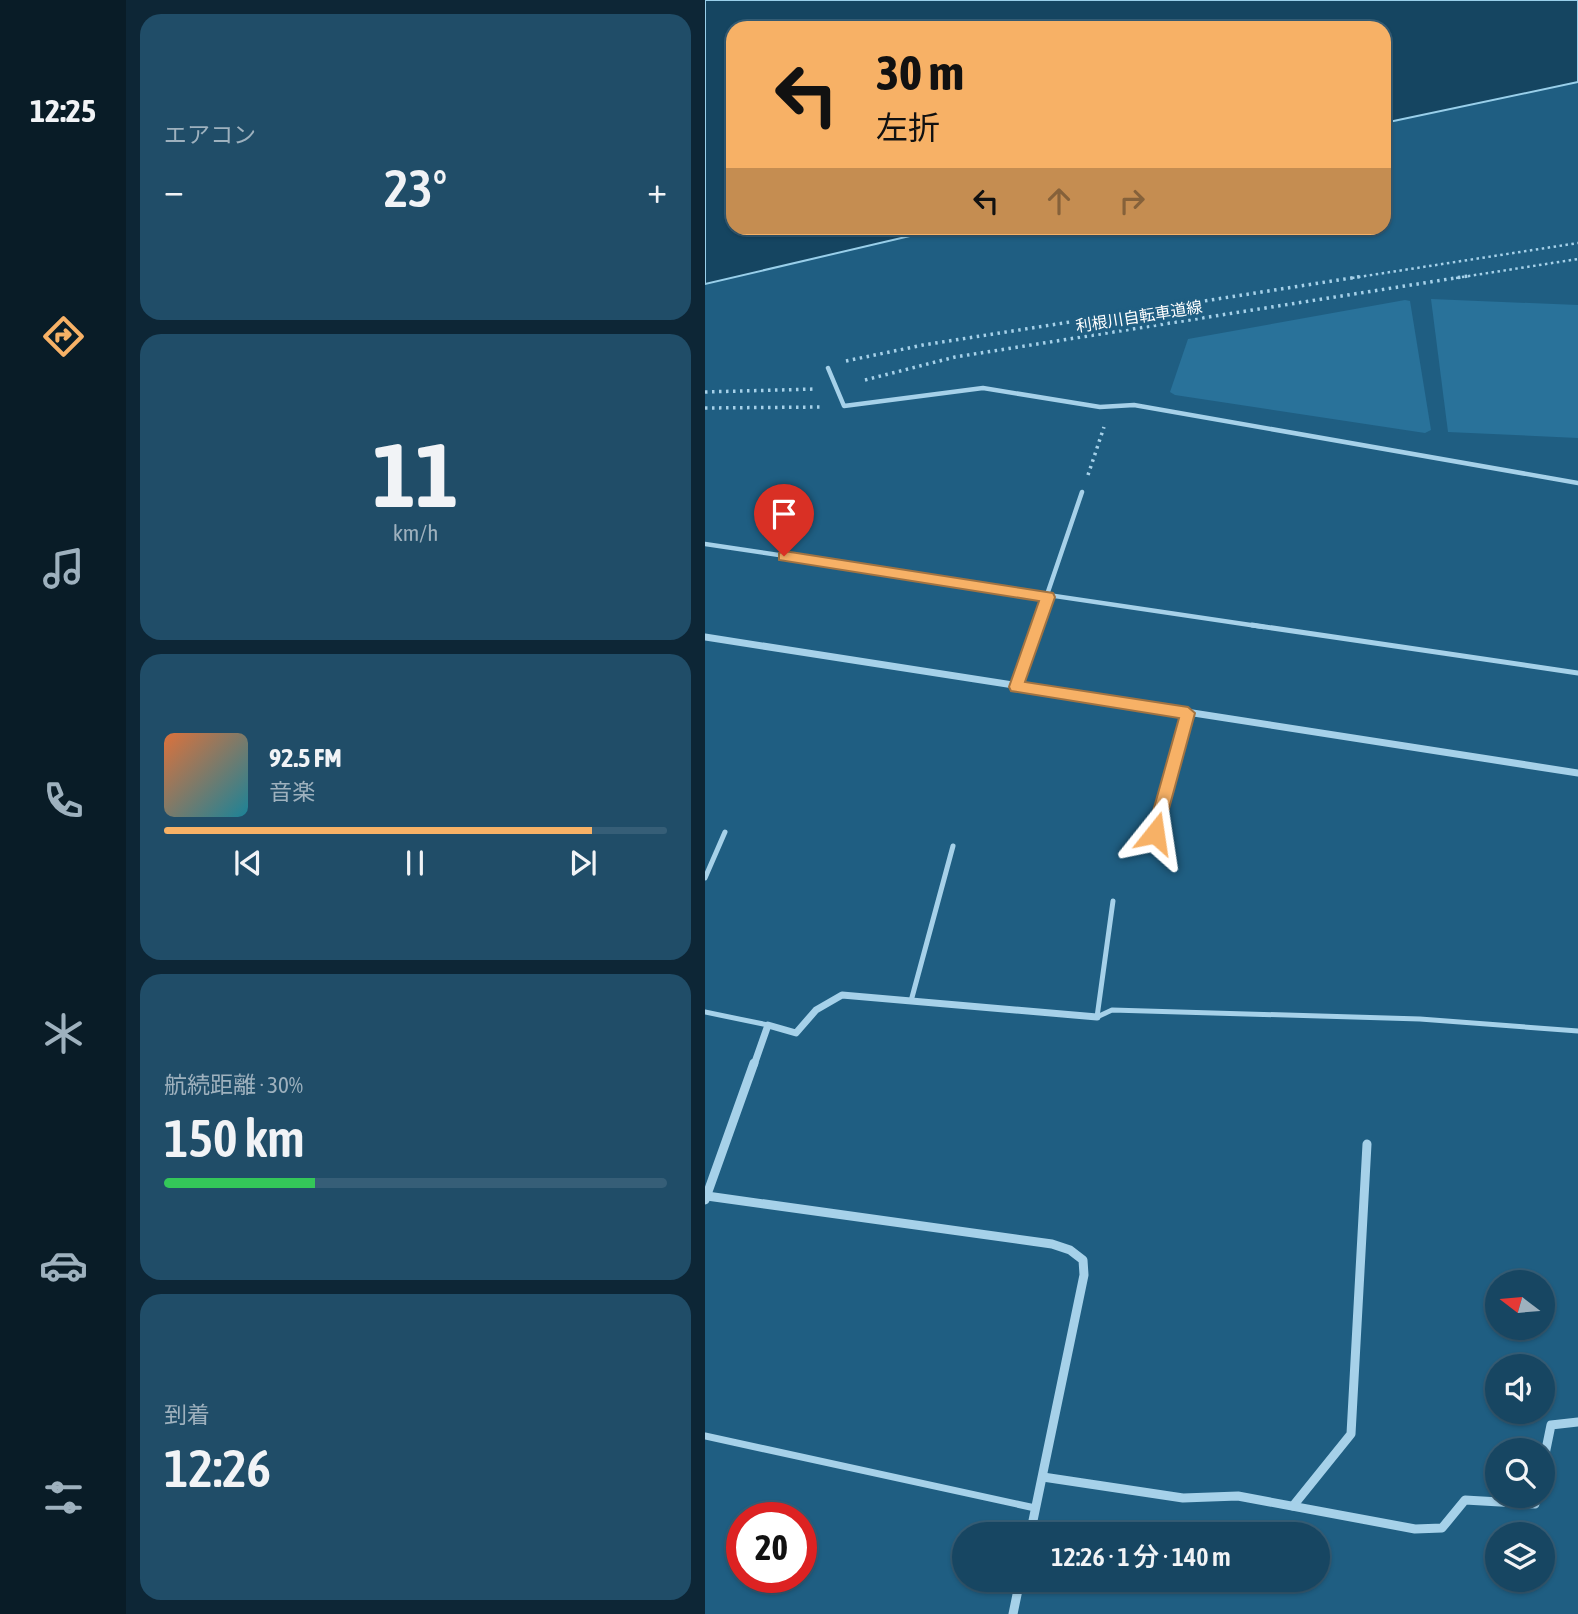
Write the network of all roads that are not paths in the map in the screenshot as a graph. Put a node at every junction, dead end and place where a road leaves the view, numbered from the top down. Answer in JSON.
{"nodes":[{"id":1,"x":828,"y":368,"type":"road end"},
{"id":2,"x":1578,"y":483,"type":"edge"},
{"id":3,"x":1082,"y":492,"type":"road end"},
{"id":4,"x":705,"y":544,"type":"edge"},
{"id":5,"x":1048,"y":597,"type":"junction"},
{"id":6,"x":705,"y":637,"type":"edge"},
{"id":7,"x":1578,"y":673,"type":"edge"},
{"id":8,"x":1016,"y":687,"type":"junction"},
{"id":9,"x":1188,"y":713,"type":"junction"},
{"id":10,"x":1578,"y":773,"type":"edge"},
{"id":11,"x":725,"y":831,"type":"dead end"},
{"id":12,"x":1155,"y":833,"type":"dead end"},
{"id":13,"x":953,"y":846,"type":"dead end"},
{"id":14,"x":705,"y":878,"type":"edge"},
{"id":15,"x":1113,"y":901,"type":"dead end"},
{"id":16,"x":911,"y":1001,"type":"junction"},
{"id":17,"x":705,"y":1012,"type":"edge"},
{"id":18,"x":1097,"y":1017,"type":"junction"},
{"id":19,"x":768,"y":1025,"type":"junction"},
{"id":20,"x":1578,"y":1031,"type":"edge"},
{"id":21,"x":1367,"y":1144,"type":"dead end"},
{"id":22,"x":706,"y":1198,"type":"edge"},
{"id":23,"x":1578,"y":1422,"type":"edge"},
{"id":24,"x":705,"y":1436,"type":"edge"},
{"id":25,"x":1548,"y":1438,"type":"edge"},
{"id":26,"x":1043,"y":1478,"type":"junction"},
{"id":27,"x":1485,"y":1501,"type":"edge"},
{"id":28,"x":1293,"y":1506,"type":"junction"},
{"id":29,"x":1035,"y":1508,"type":"junction"},
{"id":30,"x":1032,"y":1522,"type":"edge"},
{"id":31,"x":1019,"y":1592,"type":"edge"},
{"id":32,"x":1014,"y":1614,"type":"edge"}],
"edges":[{"from":1,"to":2,"type":"lane"},
{"from":3,"to":5,"type":"lane"},
{"from":4,"to":5,"type":"lane"},
{"from":5,"to":7,"type":"lane"},
{"from":5,"to":8,"type":"lane"},
{"from":6,"to":8,"type":"street"},
{"from":8,"to":9,"type":"street"},
{"from":9,"to":10,"type":"street"},
{"from":9,"to":12,"type":"lane"},
{"from":11,"to":14,"type":"lane"},
{"from":13,"to":16,"type":"lane"},
{"from":15,"to":18,"type":"lane"},
{"from":16,"to":18,"type":"street"},
{"from":16,"to":19,"type":"street"},
{"from":17,"to":19,"type":"lane"},
{"from":18,"to":20,"type":"lane"},
{"from":19,"to":22,"type":"street"},
{"from":21,"to":28,"type":"street"},
{"from":22,"to":26,"type":"street"},
{"from":23,"to":25,"type":"street"},
{"from":24,"to":29,"type":"lane"},
{"from":26,"to":28,"type":"street"},
{"from":26,"to":29,"type":"street"},
{"from":27,"to":28,"type":"street"},
{"from":29,"to":30,"type":"street"},
{"from":31,"to":32,"type":"street"}]}
